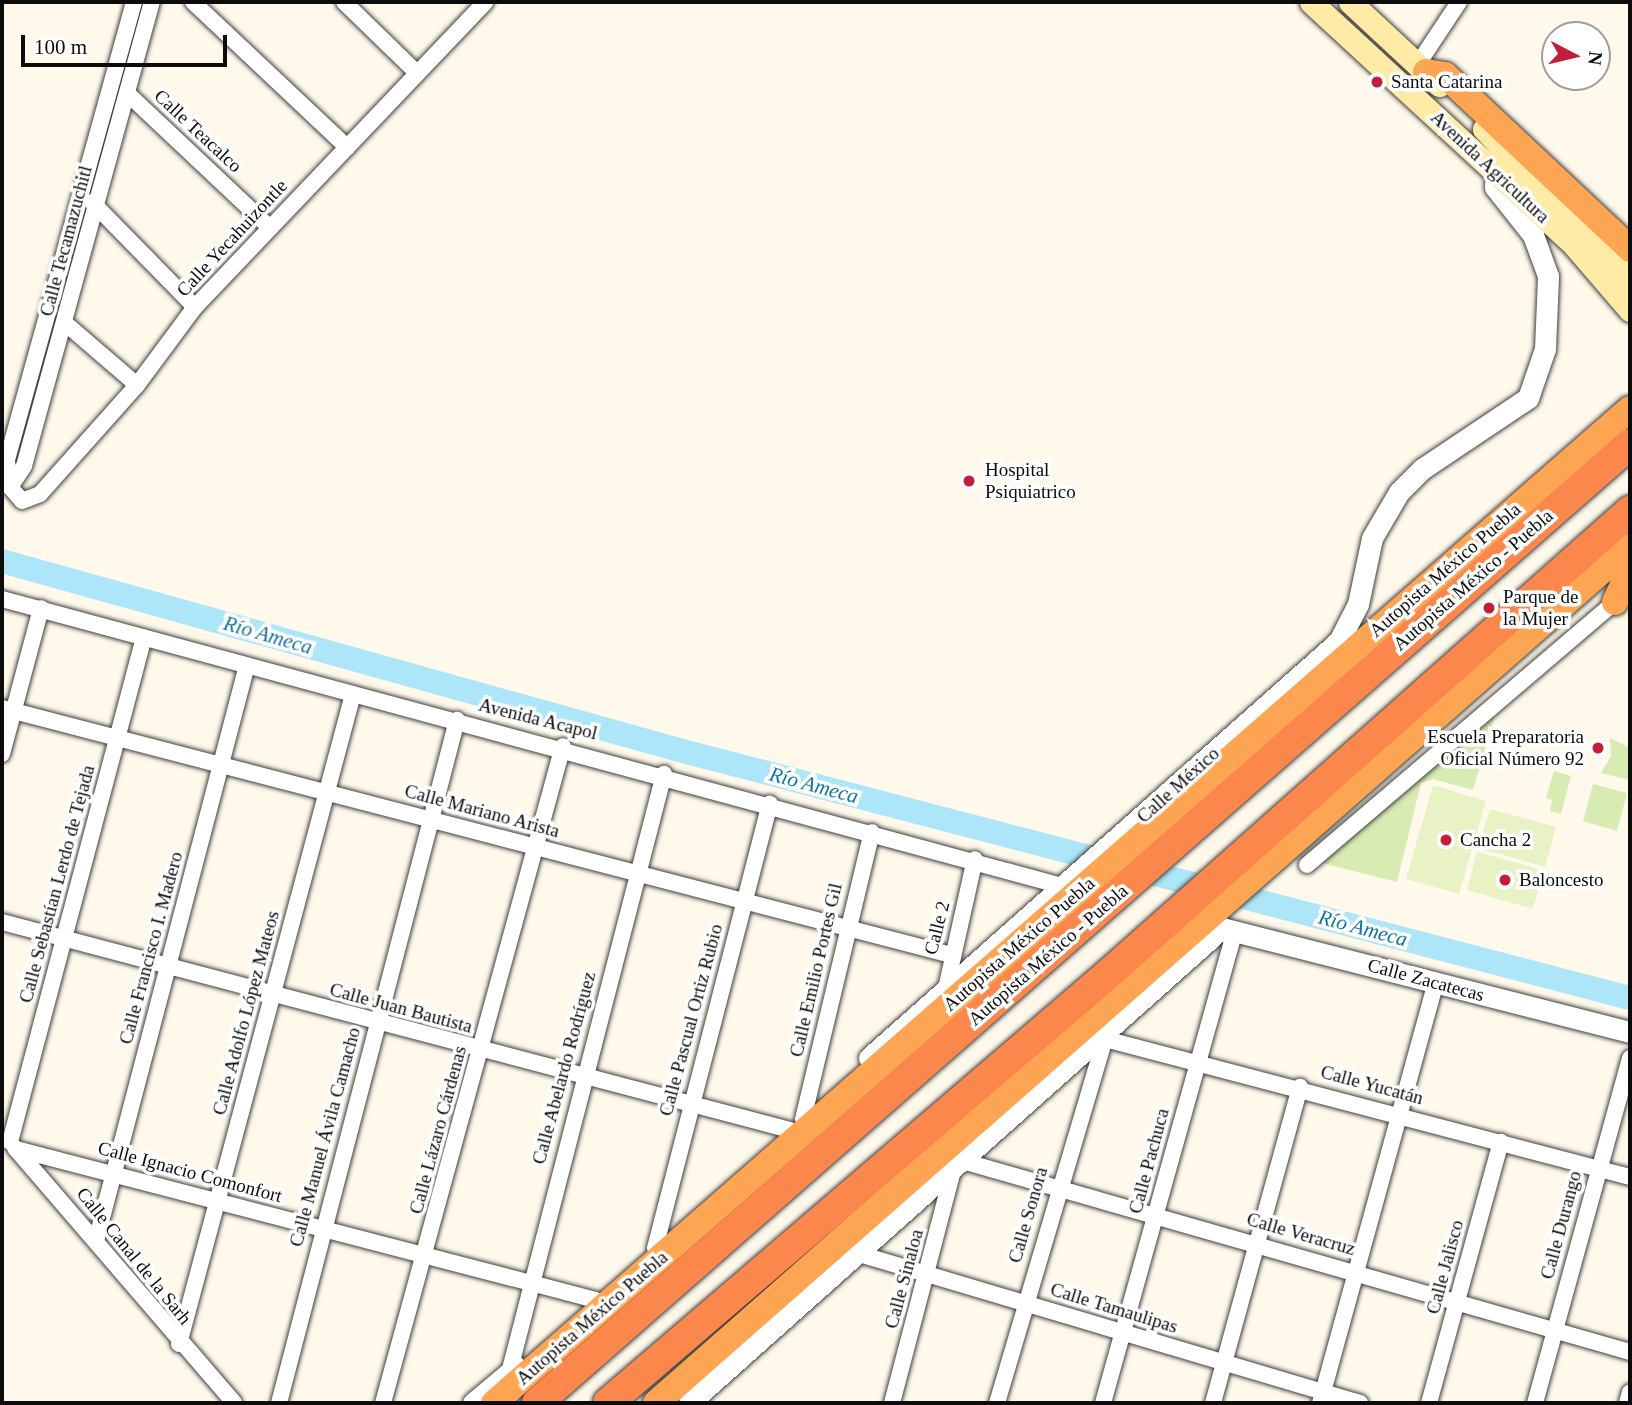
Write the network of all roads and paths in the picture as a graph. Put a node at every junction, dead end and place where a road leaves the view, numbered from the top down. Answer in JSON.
{"nodes":[{"id":1,"x":134,"y":2,"type":"edge"},
{"id":2,"x":152,"y":2,"type":"edge"},
{"id":3,"x":193,"y":2,"type":"edge"},
{"id":4,"x":344,"y":2,"type":"edge"},
{"id":5,"x":485,"y":2,"type":"edge"},
{"id":6,"x":1311,"y":2,"type":"edge"},
{"id":7,"x":1350,"y":2,"type":"edge"},
{"id":8,"x":1457,"y":3,"type":"edge"},
{"id":9,"x":1422,"y":68,"type":"junction"},
{"id":10,"x":417,"y":73,"type":"junction"},
{"id":11,"x":128,"y":94,"type":"junction"},
{"id":12,"x":102,"y":123,"type":"junction"},
{"id":13,"x":118,"y":130,"type":"junction"},
{"id":14,"x":346,"y":147,"type":"junction"},
{"id":15,"x":1496,"y":172,"type":"junction"},
{"id":16,"x":81,"y":198,"type":"junction"},
{"id":17,"x":98,"y":204,"type":"junction"},
{"id":18,"x":270,"y":228,"type":"junction"},
{"id":19,"x":1630,"y":249,"type":"edge"},
{"id":20,"x":59,"y":277,"type":"junction"},
{"id":21,"x":1630,"y":279,"type":"edge"},
{"id":22,"x":77,"y":282,"type":"junction"},
{"id":23,"x":195,"y":307,"type":"junction"},
{"id":24,"x":1630,"y":310,"type":"edge"},
{"id":25,"x":65,"y":323,"type":"junction"},
{"id":26,"x":137,"y":385,"type":"junction"},
{"id":27,"x":1630,"y":409,"type":"edge"},
{"id":28,"x":1630,"y":444,"type":"edge"},
{"id":29,"x":13,"y":494,"type":"junction"},
{"id":30,"x":1550,"y":495,"type":"junction"},
{"id":31,"x":1630,"y":511,"type":"edge"},
{"id":32,"x":1630,"y":546,"type":"edge"},
{"id":33,"x":1594,"y":561,"type":"junction"},
{"id":34,"x":1630,"y":570,"type":"edge"},
{"id":35,"x":2,"y":599,"type":"edge"},
{"id":36,"x":1625,"y":600,"type":"edge"},
{"id":37,"x":41,"y":608,"type":"junction"},
{"id":38,"x":144,"y":637,"type":"junction"},
{"id":39,"x":247,"y":665,"type":"junction"},
{"id":40,"x":352,"y":694,"type":"junction"},
{"id":41,"x":8,"y":710,"type":"edge"},
{"id":42,"x":457,"y":720,"type":"junction"},
{"id":43,"x":118,"y":735,"type":"junction"},
{"id":44,"x":563,"y":746,"type":"junction"},
{"id":45,"x":2,"y":754,"type":"edge"},
{"id":46,"x":223,"y":763,"type":"junction"},
{"id":47,"x":664,"y":774,"type":"junction"},
{"id":48,"x":326,"y":793,"type":"junction"},
{"id":49,"x":770,"y":804,"type":"junction"},
{"id":50,"x":430,"y":820,"type":"junction"},
{"id":51,"x":1140,"y":828,"type":"junction"},
{"id":52,"x":872,"y":832,"type":"junction"},
{"id":53,"x":536,"y":847,"type":"junction"},
{"id":54,"x":975,"y":859,"type":"junction"},
{"id":55,"x":1307,"y":865,"type":"dead end"},
{"id":56,"x":637,"y":874,"type":"junction"},
{"id":57,"x":1069,"y":887,"type":"junction"},
{"id":58,"x":744,"y":901,"type":"junction"},
{"id":59,"x":2,"y":922,"type":"edge"},
{"id":60,"x":846,"y":928,"type":"junction"},
{"id":61,"x":1228,"y":929,"type":"junction"},
{"id":62,"x":66,"y":939,"type":"junction"},
{"id":63,"x":951,"y":955,"type":"junction"},
{"id":64,"x":166,"y":967,"type":"junction"},
{"id":65,"x":1436,"y":982,"type":"junction"},
{"id":66,"x":272,"y":995,"type":"junction"},
{"id":67,"x":946,"y":998,"type":"junction"},
{"id":68,"x":377,"y":1023,"type":"junction"},
{"id":69,"x":1630,"y":1032,"type":"edge"},
{"id":70,"x":1103,"y":1039,"type":"junction"},
{"id":71,"x":481,"y":1051,"type":"junction"},
{"id":72,"x":1630,"y":1058,"type":"edge"},
{"id":73,"x":1198,"y":1063,"type":"junction"},
{"id":74,"x":583,"y":1079,"type":"junction"},
{"id":75,"x":1300,"y":1087,"type":"junction"},
{"id":76,"x":689,"y":1108,"type":"junction"},
{"id":77,"x":1401,"y":1114,"type":"junction"},
{"id":78,"x":796,"y":1124,"type":"junction"},
{"id":79,"x":9,"y":1141,"type":"edge"},
{"id":80,"x":1501,"y":1142,"type":"junction"},
{"id":81,"x":956,"y":1162,"type":"junction"},
{"id":82,"x":1598,"y":1168,"type":"junction"},
{"id":83,"x":114,"y":1174,"type":"junction"},
{"id":84,"x":1630,"y":1177,"type":"edge"},
{"id":85,"x":1057,"y":1186,"type":"junction"},
{"id":86,"x":911,"y":1190,"type":"junction"},
{"id":87,"x":217,"y":1201,"type":"junction"},
{"id":88,"x":1156,"y":1214,"type":"junction"},
{"id":89,"x":323,"y":1228,"type":"junction"},
{"id":90,"x":96,"y":1241,"type":"junction"},
{"id":91,"x":1256,"y":1242,"type":"junction"},
{"id":92,"x":655,"y":1248,"type":"junction"},
{"id":93,"x":856,"y":1253,"type":"junction"},
{"id":94,"x":426,"y":1255,"type":"junction"},
{"id":95,"x":1357,"y":1272,"type":"junction"},
{"id":96,"x":928,"y":1275,"type":"junction"},
{"id":97,"x":529,"y":1283,"type":"junction"},
{"id":98,"x":596,"y":1300,"type":"junction"},
{"id":99,"x":1458,"y":1301,"type":"junction"},
{"id":100,"x":1025,"y":1303,"type":"junction"},
{"id":101,"x":1556,"y":1329,"type":"junction"},
{"id":102,"x":1123,"y":1332,"type":"junction"},
{"id":103,"x":179,"y":1344,"type":"junction"},
{"id":104,"x":1630,"y":1352,"type":"edge"},
{"id":105,"x":1224,"y":1363,"type":"junction"},
{"id":106,"x":509,"y":1373,"type":"junction"},
{"id":107,"x":1630,"y":1392,"type":"edge"},
{"id":108,"x":1322,"y":1398,"type":"edge"},
{"id":109,"x":234,"y":1403,"type":"edge"},
{"id":110,"x":279,"y":1403,"type":"edge"},
{"id":111,"x":383,"y":1403,"type":"edge"},
{"id":112,"x":473,"y":1403,"type":"edge"},
{"id":113,"x":494,"y":1403,"type":"edge"},
{"id":114,"x":537,"y":1403,"type":"edge"},
{"id":115,"x":608,"y":1403,"type":"edge"},
{"id":116,"x":656,"y":1403,"type":"edge"},
{"id":117,"x":689,"y":1403,"type":"edge"},
{"id":118,"x":892,"y":1403,"type":"edge"},
{"id":119,"x":998,"y":1403,"type":"edge"},
{"id":120,"x":1103,"y":1403,"type":"edge"},
{"id":121,"x":1213,"y":1403,"type":"edge"},
{"id":122,"x":1360,"y":1403,"type":"edge"},
{"id":123,"x":1429,"y":1403,"type":"edge"},
{"id":124,"x":1535,"y":1403,"type":"edge"},
{"id":125,"x":1627,"y":1403,"type":"edge"}],
"edges":[{"from":1,"to":12,"type":"street","name":"Calle Tecamazuchitl"},
{"from":2,"to":11,"type":"street","name":"Calle Tecamazuchitl"},
{"from":3,"to":14,"type":"street"},
{"from":4,"to":10,"type":"street"},
{"from":5,"to":10,"type":"street","name":"Calle Yecahuizontle"},
{"from":6,"to":15,"type":"main road","name":"Avenida Agricultura"},
{"from":7,"to":9,"type":"main road","name":"Avenida Agricultura"},
{"from":8,"to":9,"type":"street"},
{"from":9,"to":19,"type":"highway"},
{"from":9,"to":21,"type":"main road","name":"Avenida Agricultura"},
{"from":10,"to":14,"type":"street","name":"Calle Yecahuizontle"},
{"from":11,"to":13,"type":"street","name":"Calle Tecamazuchitl"},
{"from":11,"to":18,"type":"street","name":"Calle Teacalco"},
{"from":12,"to":13,"type":"street"},
{"from":12,"to":16,"type":"street","name":"Calle Tecamazuchitl"},
{"from":13,"to":17,"type":"street","name":"Calle Tecamazuchitl"},
{"from":14,"to":18,"type":"street","name":"Calle Yecahuizontle"},
{"from":15,"to":24,"type":"main road","name":"Avenida Agricultura"},
{"from":15,"to":51,"type":"street","name":"Calle México"},
{"from":16,"to":17,"type":"street"},
{"from":16,"to":20,"type":"street","name":"Calle Tecamazuchitl"},
{"from":17,"to":22,"type":"street","name":"Calle Tecamazuchitl"},
{"from":17,"to":23,"type":"street"},
{"from":18,"to":23,"type":"street","name":"Calle Yecahuizontle"},
{"from":20,"to":22,"type":"street"},
{"from":20,"to":29,"type":"street","name":"Calle Tecamazuchitl"},
{"from":22,"to":25,"type":"street","name":"Calle Tecamazuchitl"},
{"from":23,"to":26,"type":"street","name":"Calle Yecahuizontle"},
{"from":25,"to":26,"type":"street"},
{"from":25,"to":29,"type":"street","name":"Calle Tecamazuchitl"},
{"from":26,"to":29,"type":"street","name":"Calle Yecahuizontle"},
{"from":27,"to":30,"type":"highway","name":"Autopista México Puebla"},
{"from":28,"to":30,"type":"highway","name":"Autopista México - Puebla"},
{"from":30,"to":51,"type":"highway","name":"Autopista México Puebla"},
{"from":30,"to":114,"type":"highway","name":"Autopista México - Puebla"},
{"from":31,"to":33,"type":"highway"},
{"from":32,"to":33,"type":"highway"},
{"from":33,"to":86,"type":"highway"},
{"from":33,"to":115,"type":"highway"},
{"from":34,"to":36,"type":"highway"},
{"from":35,"to":37,"type":"street","name":"Avenida Acapol"},
{"from":36,"to":55,"type":"street"},
{"from":37,"to":38,"type":"street","name":"Avenida Acapol"},
{"from":37,"to":41,"type":"street"},
{"from":38,"to":39,"type":"street","name":"Avenida Acapol"},
{"from":38,"to":43,"type":"street","name":"Calle Sebastían Lerdo de Tejada"},
{"from":39,"to":40,"type":"street","name":"Avenida Acapol"},
{"from":39,"to":46,"type":"street","name":"Calle Francisco I. Madero"},
{"from":40,"to":42,"type":"street","name":"Avenida Acapol"},
{"from":40,"to":48,"type":"street","name":"Calle Adolfo López Mateos"},
{"from":41,"to":43,"type":"street","name":"Calle Mariano Arista"},
{"from":41,"to":45,"type":"street"},
{"from":42,"to":44,"type":"street","name":"Avenida Acapol"},
{"from":42,"to":50,"type":"street","name":"Calle Manuel Ávila Camacho"},
{"from":43,"to":46,"type":"street","name":"Calle Mariano Arista"},
{"from":43,"to":62,"type":"street","name":"Calle Sebastían Lerdo de Tejada"},
{"from":44,"to":47,"type":"street","name":"Avenida Acapol"},
{"from":44,"to":53,"type":"street","name":"Calle Lázaro Cárdenas"},
{"from":46,"to":48,"type":"street","name":"Calle Mariano Arista"},
{"from":46,"to":64,"type":"street","name":"Calle Francisco I. Madero"},
{"from":47,"to":49,"type":"street","name":"Avenida Acapol"},
{"from":47,"to":56,"type":"street","name":"Calle Abelardo Rodríguez"},
{"from":48,"to":50,"type":"street","name":"Calle Mariano Arista"},
{"from":48,"to":66,"type":"street","name":"Calle Adolfo López Mateos"},
{"from":49,"to":52,"type":"street","name":"Avenida Acapol"},
{"from":49,"to":58,"type":"street","name":"Calle Pascual Ortiz Rubio"},
{"from":50,"to":53,"type":"street","name":"Calle Mariano Arista"},
{"from":50,"to":68,"type":"street","name":"Calle Manuel Ávila Camacho"},
{"from":51,"to":57,"type":"highway","name":"Autopista México Puebla"},
{"from":52,"to":54,"type":"street","name":"Avenida Acapol"},
{"from":52,"to":60,"type":"street","name":"Calle Emilio Portes Gil"},
{"from":53,"to":56,"type":"street","name":"Calle Mariano Arista"},
{"from":53,"to":71,"type":"street","name":"Calle Lázaro Cárdenas"},
{"from":54,"to":57,"type":"street","name":"Avenida Acapol"},
{"from":54,"to":63,"type":"street","name":"Calle 2"},
{"from":56,"to":58,"type":"street","name":"Calle Mariano Arista"},
{"from":56,"to":74,"type":"street","name":"Calle Abelardo Rodríguez"},
{"from":57,"to":67,"type":"highway","name":"Autopista México Puebla"},
{"from":57,"to":67,"type":"street","name":"Autopista México Puebla"},
{"from":58,"to":60,"type":"street","name":"Calle Mariano Arista"},
{"from":58,"to":76,"type":"street","name":"Calle Pascual Ortiz Rubio"},
{"from":59,"to":62,"type":"street","name":"Calle Juan Bautista"},
{"from":60,"to":63,"type":"street","name":"Calle Mariano Arista"},
{"from":60,"to":78,"type":"street","name":"Calle Emilio Portes Gil"},
{"from":61,"to":65,"type":"street","name":"Calle Zacatecas"},
{"from":61,"to":70,"type":"street"},
{"from":61,"to":73,"type":"street","name":"Calle Pachuca"},
{"from":62,"to":64,"type":"street","name":"Calle Juan Bautista"},
{"from":62,"to":79,"type":"street","name":"Calle Sebastían Lerdo de Tejada"},
{"from":63,"to":67,"type":"street","name":"Calle 2"},
{"from":64,"to":66,"type":"street","name":"Calle Juan Bautista"},
{"from":64,"to":83,"type":"street","name":"Calle Francisco I. Madero"},
{"from":65,"to":69,"type":"street","name":"Calle Zacatecas"},
{"from":65,"to":77,"type":"street"},
{"from":66,"to":68,"type":"street","name":"Calle Juan Bautista"},
{"from":66,"to":87,"type":"street","name":"Calle Adolfo López Mateos"},
{"from":67,"to":78,"type":"street","name":"Autopista México Puebla"},
{"from":67,"to":113,"type":"highway","name":"Autopista México Puebla"},
{"from":68,"to":71,"type":"street","name":"Calle Juan Bautista"},
{"from":68,"to":89,"type":"street","name":"Calle Manuel Ávila Camacho"},
{"from":70,"to":73,"type":"street","name":"Calle Yucatán"},
{"from":70,"to":81,"type":"street"},
{"from":70,"to":85,"type":"street","name":"Calle Sonora"},
{"from":71,"to":74,"type":"street","name":"Calle Juan Bautista"},
{"from":71,"to":94,"type":"street","name":"Calle Lázaro Cárdenas"},
{"from":72,"to":82,"type":"street","name":"Calle Durango"},
{"from":73,"to":75,"type":"street","name":"Calle Yucatán"},
{"from":73,"to":88,"type":"street","name":"Calle Pachuca"},
{"from":74,"to":76,"type":"street","name":"Calle Juan Bautista"},
{"from":74,"to":97,"type":"street","name":"Calle Abelardo Rodríguez"},
{"from":75,"to":77,"type":"street","name":"Calle Yucatán"},
{"from":75,"to":91,"type":"street"},
{"from":76,"to":78,"type":"street","name":"Calle Juan Bautista"},
{"from":76,"to":92,"type":"street","name":"Calle Pascual Ortiz Rubio"},
{"from":77,"to":80,"type":"street","name":"Calle Yucatán"},
{"from":77,"to":95,"type":"street"},
{"from":78,"to":92,"type":"street","name":"Autopista México Puebla"},
{"from":79,"to":83,"type":"street","name":"Calle Ignacio Comonfort"},
{"from":79,"to":90,"type":"street","name":"Calle Canal de la Sarh"},
{"from":80,"to":82,"type":"street","name":"Calle Yucatán"},
{"from":80,"to":99,"type":"street","name":"Calle Jalisco"},
{"from":81,"to":85,"type":"street","name":"Calle Veracruz"},
{"from":81,"to":86,"type":"street"},
{"from":81,"to":96,"type":"street","name":"Calle Sinaloa"},
{"from":82,"to":84,"type":"street","name":"Calle Yucatán"},
{"from":82,"to":101,"type":"street","name":"Calle Durango"},
{"from":83,"to":87,"type":"street","name":"Calle Ignacio Comonfort"},
{"from":83,"to":90,"type":"street","name":"Calle Francisco I. Madero"},
{"from":85,"to":88,"type":"street","name":"Calle Veracruz"},
{"from":85,"to":100,"type":"street","name":"Calle Sonora"},
{"from":86,"to":93,"type":"street"},
{"from":86,"to":116,"type":"highway"},
{"from":87,"to":89,"type":"street","name":"Calle Ignacio Comonfort"},
{"from":87,"to":103,"type":"street","name":"Calle Adolfo López Mateos"},
{"from":88,"to":91,"type":"street","name":"Calle Veracruz"},
{"from":88,"to":102,"type":"street","name":"Calle Pachuca"},
{"from":89,"to":94,"type":"street","name":"Calle Ignacio Comonfort"},
{"from":89,"to":110,"type":"street","name":"Calle Manuel Ávila Camacho"},
{"from":90,"to":103,"type":"street","name":"Calle Canal de la Sarh"},
{"from":91,"to":95,"type":"street","name":"Calle Veracruz"},
{"from":91,"to":105,"type":"street"},
{"from":92,"to":98,"type":"street","name":"Autopista México Puebla"},
{"from":93,"to":96,"type":"street","name":"Calle Tamaulipas"},
{"from":93,"to":117,"type":"street"},
{"from":94,"to":97,"type":"street","name":"Calle Ignacio Comonfort"},
{"from":94,"to":111,"type":"street","name":"Calle Lázaro Cárdenas"},
{"from":95,"to":99,"type":"street","name":"Calle Veracruz"},
{"from":95,"to":108,"type":"street"},
{"from":96,"to":100,"type":"street","name":"Calle Tamaulipas"},
{"from":96,"to":118,"type":"street","name":"Calle Sinaloa"},
{"from":97,"to":98,"type":"street","name":"Calle Ignacio Comonfort"},
{"from":97,"to":106,"type":"street","name":"Calle Abelardo Rodríguez"},
{"from":98,"to":106,"type":"street","name":"Autopista México Puebla"},
{"from":99,"to":101,"type":"street","name":"Calle Veracruz"},
{"from":99,"to":123,"type":"street","name":"Calle Jalisco"},
{"from":100,"to":102,"type":"street","name":"Calle Tamaulipas"},
{"from":100,"to":119,"type":"street","name":"Calle Sonora"},
{"from":101,"to":104,"type":"street","name":"Calle Veracruz"},
{"from":101,"to":124,"type":"street","name":"Calle Durango"},
{"from":102,"to":105,"type":"street","name":"Calle Tamaulipas"},
{"from":102,"to":120,"type":"street","name":"Calle Pachuca"},
{"from":103,"to":109,"type":"street","name":"Calle Canal de la Sarh"},
{"from":105,"to":108,"type":"street","name":"Calle Tamaulipas"},
{"from":105,"to":121,"type":"street"},
{"from":106,"to":112,"type":"street","name":"Autopista México Puebla"},
{"from":107,"to":125,"type":"street"},
{"from":108,"to":122,"type":"street","name":"Calle Tamaulipas"}]}
